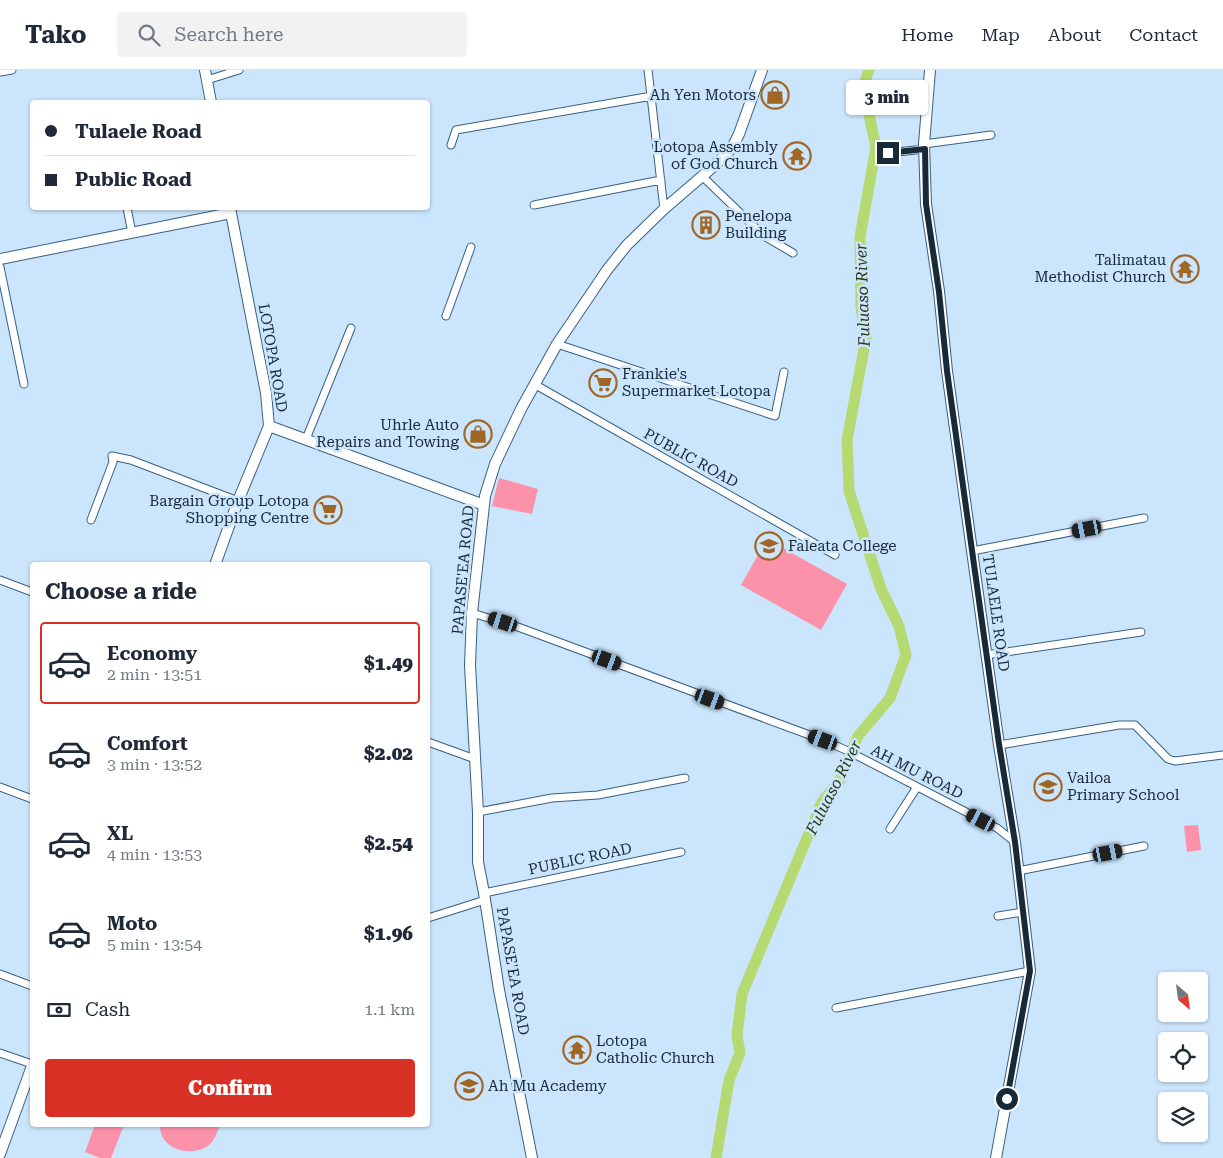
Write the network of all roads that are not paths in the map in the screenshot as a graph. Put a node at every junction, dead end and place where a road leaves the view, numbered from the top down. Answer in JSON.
{"nodes":[{"id":1,"x":12,"y":70,"type":"edge"},
{"id":2,"x":239,"y":70,"type":"edge"},
{"id":3,"x":648,"y":70,"type":"edge"},
{"id":4,"x":762,"y":70,"type":"edge"},
{"id":5,"x":930,"y":70,"type":"edge"},
{"id":6,"x":0,"y":72,"type":"edge"},
{"id":7,"x":206,"y":75,"type":"edge"},
{"id":8,"x":652,"y":96,"type":"junction"},
{"id":9,"x":211,"y":100,"type":"edge"},
{"id":10,"x":991,"y":135,"type":"dead end"},
{"id":11,"x":451,"y":145,"type":"dead end"},
{"id":12,"x":924,"y":146,"type":"junction"},
{"id":13,"x":888,"y":153,"type":"dead end"},
{"id":14,"x":703,"y":177,"type":"junction"},
{"id":15,"x":661,"y":180,"type":"junction"},
{"id":16,"x":534,"y":205,"type":"dead end"},
{"id":17,"x":664,"y":209,"type":"junction"},
{"id":18,"x":127,"y":210,"type":"edge"},
{"id":19,"x":230,"y":210,"type":"edge"},
{"id":20,"x":132,"y":233,"type":"junction"},
{"id":21,"x":471,"y":247,"type":"dead end"},
{"id":22,"x":793,"y":252,"type":"dead end"},
{"id":23,"x":0,"y":259,"type":"edge"},
{"id":24,"x":0,"y":267,"type":"edge"},
{"id":25,"x":446,"y":316,"type":"dead end"},
{"id":26,"x":351,"y":328,"type":"dead end"},
{"id":27,"x":557,"y":344,"type":"junction"},
{"id":28,"x":784,"y":372,"type":"dead end"},
{"id":29,"x":24,"y":384,"type":"dead end"},
{"id":30,"x":534,"y":384,"type":"junction"},
{"id":31,"x":269,"y":426,"type":"junction"},
{"id":32,"x":306,"y":439,"type":"junction"},
{"id":33,"x":238,"y":502,"type":"junction"},
{"id":34,"x":484,"y":505,"type":"junction"},
{"id":35,"x":1144,"y":518,"type":"dead end"},
{"id":36,"x":91,"y":520,"type":"dead end"},
{"id":37,"x":972,"y":551,"type":"junction"},
{"id":38,"x":835,"y":555,"type":"dead end"},
{"id":39,"x":216,"y":562,"type":"edge"},
{"id":40,"x":0,"y":580,"type":"edge"},
{"id":41,"x":30,"y":591,"type":"edge"},
{"id":42,"x":472,"y":612,"type":"junction"},
{"id":43,"x":1142,"y":632,"type":"dead end"},
{"id":44,"x":986,"y":655,"type":"junction"},
{"id":45,"x":430,"y":743,"type":"edge"},
{"id":46,"x":999,"y":744,"type":"junction"},
{"id":47,"x":1223,"y":755,"type":"edge"},
{"id":48,"x":474,"y":759,"type":"junction"},
{"id":49,"x":686,"y":778,"type":"dead end"},
{"id":50,"x":0,"y":787,"type":"edge"},
{"id":51,"x":917,"y":787,"type":"junction"},
{"id":52,"x":30,"y":798,"type":"edge"},
{"id":53,"x":478,"y":812,"type":"junction"},
{"id":54,"x":890,"y":829,"type":"dead end"},
{"id":55,"x":1015,"y":842,"type":"junction"},
{"id":56,"x":1144,"y":846,"type":"dead end"},
{"id":57,"x":682,"y":852,"type":"dead end"},
{"id":58,"x":1018,"y":871,"type":"junction"},
{"id":59,"x":485,"y":897,"type":"junction"},
{"id":60,"x":1023,"y":912,"type":"junction"},
{"id":61,"x":998,"y":916,"type":"dead end"},
{"id":62,"x":430,"y":917,"type":"edge"},
{"id":63,"x":1030,"y":971,"type":"junction"},
{"id":64,"x":0,"y":974,"type":"edge"},
{"id":65,"x":30,"y":985,"type":"edge"},
{"id":66,"x":836,"y":1008,"type":"dead end"},
{"id":67,"x":0,"y":1053,"type":"edge"},
{"id":68,"x":30,"y":1064,"type":"edge"},
{"id":69,"x":30,"y":1071,"type":"edge"},
{"id":70,"x":0,"y":1154,"type":"edge"},
{"id":71,"x":532,"y":1158,"type":"edge"},
{"id":72,"x":996,"y":1158,"type":"edge"}],
"edges":[{"from":1,"to":6,"type":"street"},
{"from":2,"to":7,"type":"street"},
{"from":3,"to":8,"type":"street"},
{"from":4,"to":14,"type":"street","name":"PAPASE'EA ROAD"},
{"from":5,"to":12,"type":"street","name":"TULAELE ROAD"},
{"from":7,"to":9,"type":"street"},
{"from":8,"to":11,"type":"street"},
{"from":8,"to":15,"type":"street"},
{"from":10,"to":12,"type":"street"},
{"from":12,"to":13,"type":"street"},
{"from":12,"to":37,"type":"street","name":"TULAELE ROAD"},
{"from":14,"to":17,"type":"street","name":"PAPASE'EA ROAD"},
{"from":14,"to":22,"type":"street"},
{"from":15,"to":16,"type":"street"},
{"from":15,"to":17,"type":"street"},
{"from":17,"to":27,"type":"street","name":"PAPASE'EA ROAD"},
{"from":18,"to":20,"type":"street"},
{"from":19,"to":20,"type":"street"},
{"from":19,"to":31,"type":"street","name":"LOTOPA ROAD"},
{"from":20,"to":23,"type":"street"},
{"from":21,"to":25,"type":"street"},
{"from":24,"to":29,"type":"street"},
{"from":26,"to":32,"type":"street"},
{"from":27,"to":28,"type":"street"},
{"from":27,"to":30,"type":"street","name":"PAPASE'EA ROAD"},
{"from":30,"to":34,"type":"street","name":"PAPASE'EA ROAD"},
{"from":30,"to":38,"type":"street","name":"PUBLIC ROAD"},
{"from":31,"to":32,"type":"street"},
{"from":31,"to":33,"type":"street","name":"LOTOPA ROAD"},
{"from":32,"to":34,"type":"street"},
{"from":33,"to":36,"type":"street"},
{"from":33,"to":39,"type":"street","name":"LOTOPA ROAD"},
{"from":34,"to":42,"type":"street","name":"PAPASE'EA ROAD"},
{"from":35,"to":37,"type":"street"},
{"from":37,"to":44,"type":"street","name":"TULAELE ROAD"},
{"from":40,"to":41,"type":"street"},
{"from":42,"to":48,"type":"street","name":"PAPASE'EA ROAD"},
{"from":42,"to":51,"type":"street","name":"AH MU ROAD"},
{"from":43,"to":44,"type":"street"},
{"from":44,"to":46,"type":"street","name":"TULAELE ROAD"},
{"from":45,"to":48,"type":"street"},
{"from":46,"to":47,"type":"street"},
{"from":46,"to":55,"type":"street","name":"TULAELE ROAD"},
{"from":48,"to":53,"type":"street","name":"PAPASE'EA ROAD"},
{"from":49,"to":53,"type":"street"},
{"from":50,"to":52,"type":"street"},
{"from":51,"to":54,"type":"street"},
{"from":51,"to":55,"type":"street","name":"AH MU ROAD"},
{"from":53,"to":59,"type":"street","name":"PAPASE'EA ROAD"},
{"from":55,"to":58,"type":"street","name":"TULAELE ROAD"},
{"from":56,"to":58,"type":"street"},
{"from":57,"to":59,"type":"street","name":"PUBLIC ROAD"},
{"from":58,"to":60,"type":"street","name":"TULAELE ROAD"},
{"from":59,"to":62,"type":"street","name":"PUBLIC ROAD"},
{"from":59,"to":71,"type":"street","name":"PAPASE'EA ROAD"},
{"from":60,"to":61,"type":"street"},
{"from":60,"to":63,"type":"street","name":"TULAELE ROAD"},
{"from":63,"to":66,"type":"street"},
{"from":63,"to":72,"type":"street","name":"TULAELE ROAD"},
{"from":64,"to":65,"type":"street"},
{"from":67,"to":68,"type":"street"},
{"from":69,"to":70,"type":"street"}]}
